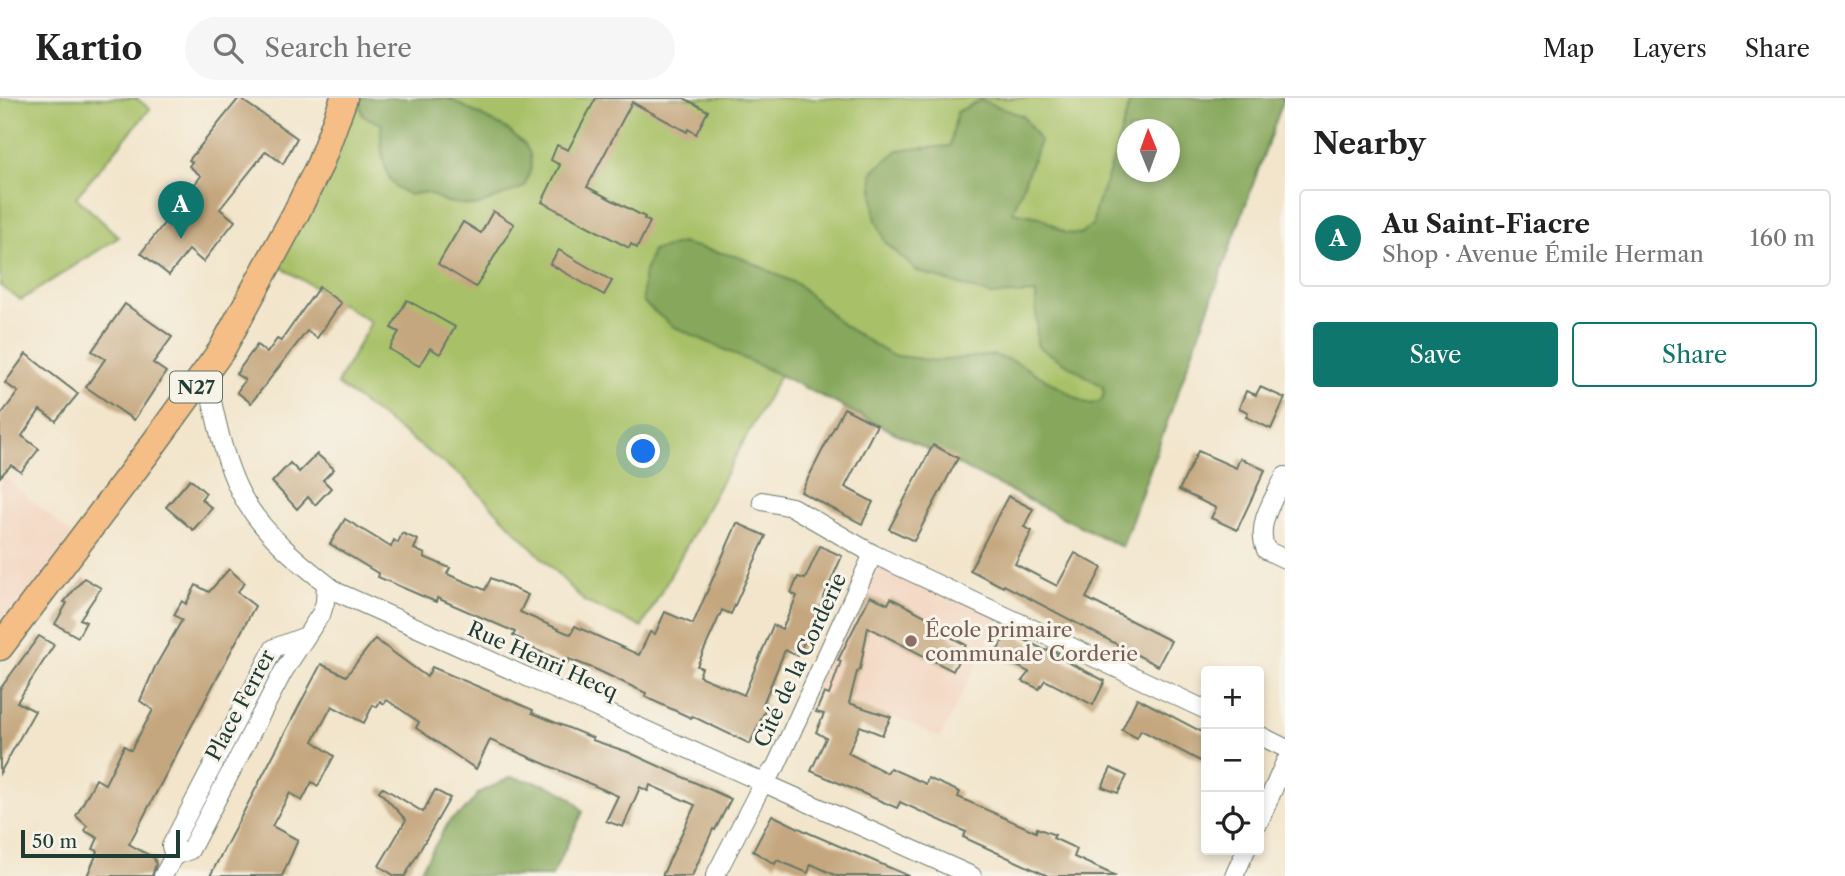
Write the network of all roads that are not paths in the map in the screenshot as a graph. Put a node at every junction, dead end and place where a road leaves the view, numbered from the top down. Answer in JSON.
{"nodes":[{"id":1,"x":344,"y":98,"type":"edge"},
{"id":2,"x":206,"y":374,"type":"junction"},
{"id":3,"x":1285,"y":476,"type":"edge"},
{"id":4,"x":762,"y":501,"type":"dead end"},
{"id":5,"x":1262,"y":525,"type":"junction"},
{"id":6,"x":1285,"y":546,"type":"edge"},
{"id":7,"x":873,"y":554,"type":"junction"},
{"id":8,"x":1285,"y":559,"type":"edge"},
{"id":9,"x":326,"y":584,"type":"junction"},
{"id":10,"x":350,"y":598,"type":"junction"},
{"id":11,"x":322,"y":612,"type":"junction"},
{"id":12,"x":0,"y":647,"type":"edge"},
{"id":13,"x":1201,"y":708,"type":"edge"},
{"id":14,"x":1264,"y":738,"type":"edge"},
{"id":15,"x":1285,"y":748,"type":"edge"},
{"id":16,"x":1285,"y":762,"type":"edge"},
{"id":17,"x":763,"y":783,"type":"junction"},
{"id":18,"x":1277,"y":804,"type":"edge"},
{"id":19,"x":1264,"y":817,"type":"edge"},
{"id":20,"x":1244,"y":855,"type":"edge"},
{"id":21,"x":163,"y":876,"type":"edge"},
{"id":22,"x":715,"y":876,"type":"edge"},
{"id":23,"x":972,"y":876,"type":"edge"},
{"id":24,"x":1234,"y":876,"type":"edge"}],
"edges":[{"from":1,"to":2,"type":"main road","number":"N27"},
{"from":2,"to":9,"type":"street","name":"Rue Henri Hecq"},
{"from":2,"to":12,"type":"main road","number":"N27"},
{"from":3,"to":5,"type":"street"},
{"from":4,"to":7,"type":"street"},
{"from":5,"to":6,"type":"street"},
{"from":5,"to":8,"type":"street"},
{"from":7,"to":13,"type":"street"},
{"from":7,"to":17,"type":"street","name":"Cité de la Corderie"},
{"from":9,"to":10,"type":"street","name":"Rue Henri Hecq"},
{"from":9,"to":11,"type":"street"},
{"from":10,"to":11,"type":"street"},
{"from":10,"to":17,"type":"street","name":"Rue Henri Hecq"},
{"from":11,"to":21,"type":"street","name":"Place Ferrer"},
{"from":14,"to":15,"type":"street"},
{"from":16,"to":18,"type":"street"},
{"from":17,"to":22,"type":"street","name":"Cité de la Corderie"},
{"from":17,"to":23,"type":"street","name":"Rue Henri Hecq"},
{"from":18,"to":19,"type":"street"},
{"from":20,"to":24,"type":"street"}]}
